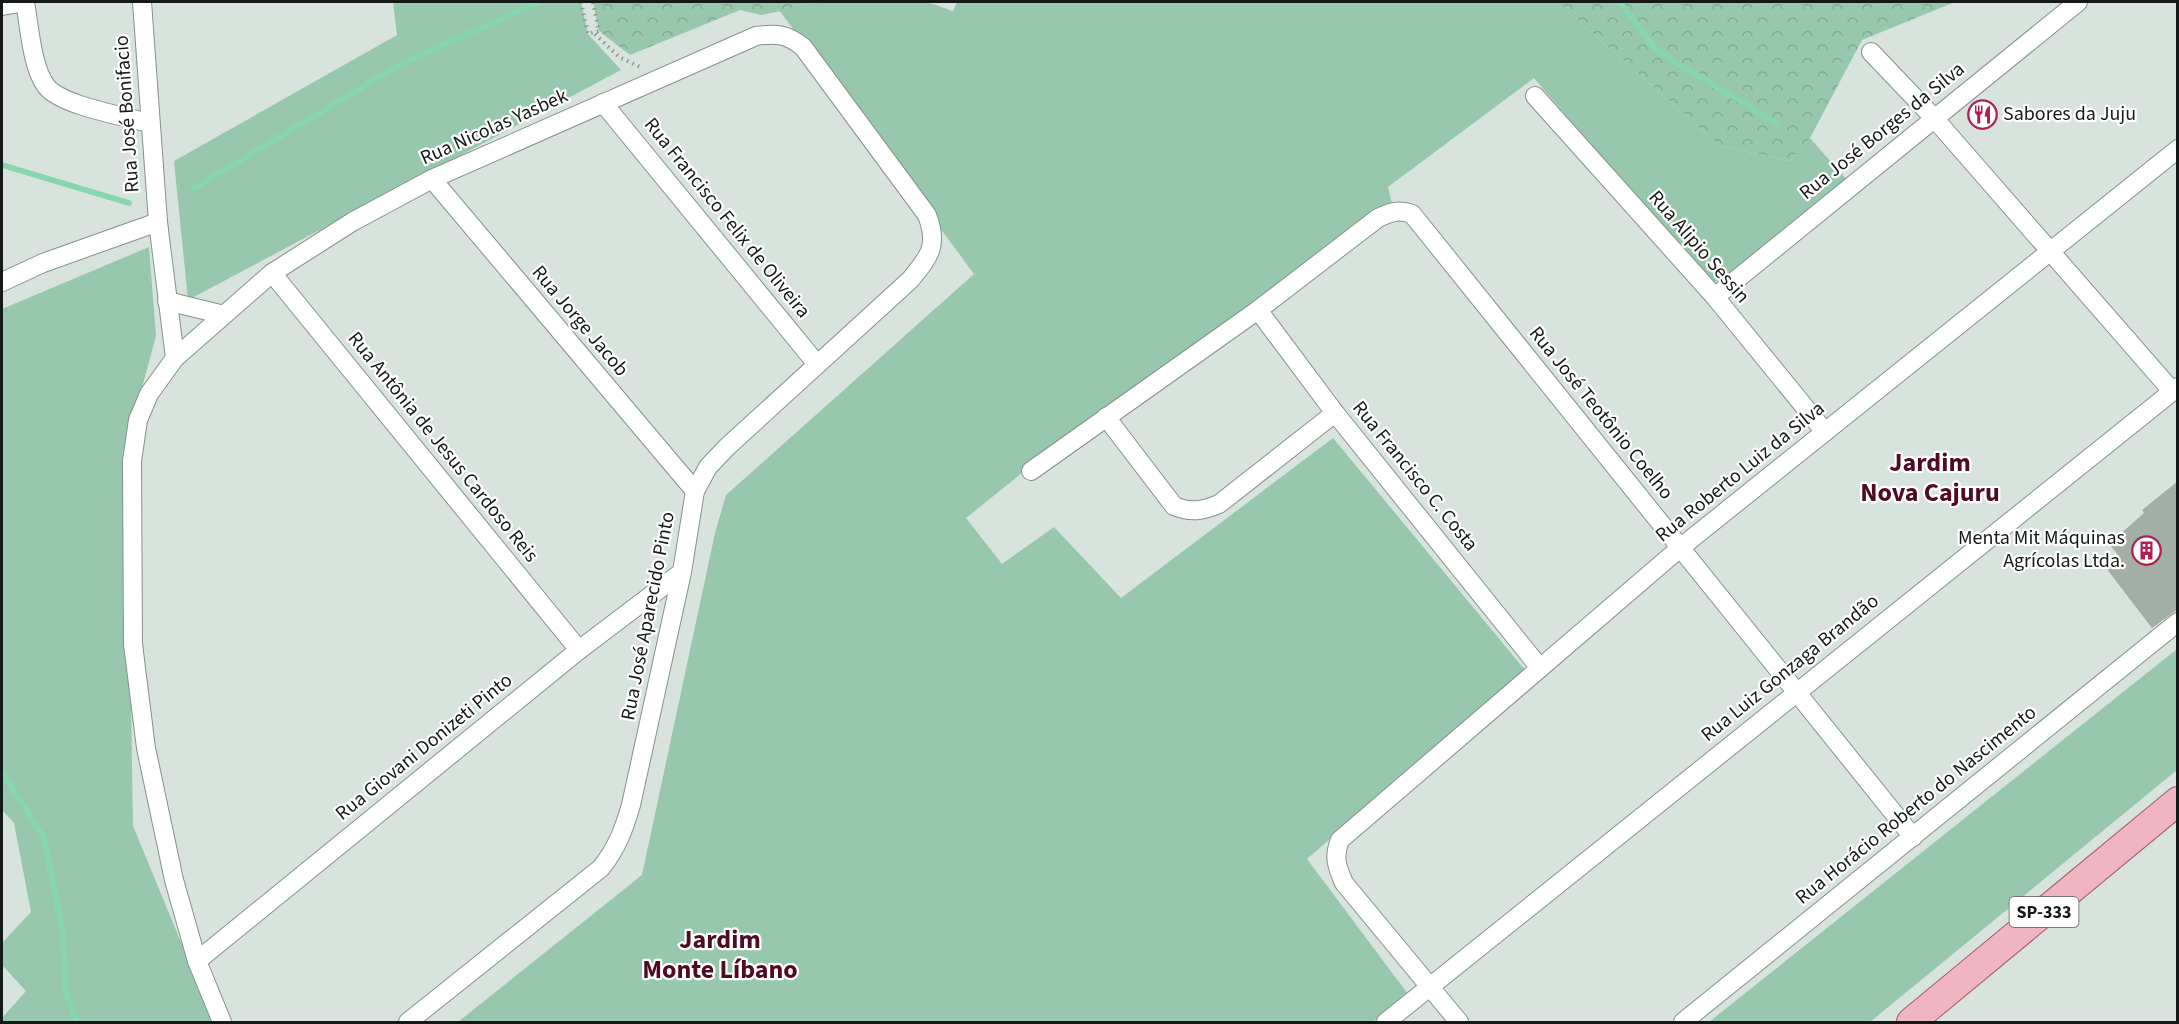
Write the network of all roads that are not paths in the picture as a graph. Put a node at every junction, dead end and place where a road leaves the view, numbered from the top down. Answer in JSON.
{"nodes":[{"id":1,"x":25,"y":2,"type":"edge"},
{"id":2,"x":142,"y":2,"type":"edge"},
{"id":3,"x":2078,"y":2,"type":"edge"},
{"id":4,"x":2,"y":6,"type":"edge"},
{"id":5,"x":1871,"y":52,"type":"dead end"},
{"id":6,"x":1534,"y":96,"type":"dead end"},
{"id":7,"x":603,"y":103,"type":"junction"},
{"id":8,"x":1934,"y":118,"type":"junction"},
{"id":9,"x":149,"y":123,"type":"junction"},
{"id":10,"x":2178,"y":149,"type":"edge"},
{"id":11,"x":432,"y":179,"type":"junction"},
{"id":12,"x":927,"y":215,"type":"joint"},
{"id":13,"x":158,"y":222,"type":"junction"},
{"id":14,"x":2050,"y":253,"type":"junction"},
{"id":15,"x":272,"y":273,"type":"junction"},
{"id":16,"x":2,"y":282,"type":"edge"},
{"id":17,"x":1715,"y":297,"type":"junction"},
{"id":18,"x":167,"y":302,"type":"junction"},
{"id":19,"x":1258,"y":309,"type":"junction"},
{"id":20,"x":224,"y":315,"type":"junction"},
{"id":21,"x":175,"y":358,"type":"junction"},
{"id":22,"x":816,"y":363,"type":"junction"},
{"id":23,"x":2175,"y":389,"type":"edge"},
{"id":24,"x":1335,"y":413,"type":"junction"},
{"id":25,"x":1106,"y":417,"type":"junction"},
{"id":26,"x":1825,"y":432,"type":"junction"},
{"id":27,"x":1031,"y":471,"type":"dead end"},
{"id":28,"x":695,"y":491,"type":"junction"},
{"id":29,"x":1680,"y":548,"type":"junction"},
{"id":30,"x":682,"y":572,"type":"junction"},
{"id":31,"x":2178,"y":622,"type":"edge"},
{"id":32,"x":579,"y":650,"type":"junction"},
{"id":33,"x":1540,"y":668,"type":"junction"},
{"id":34,"x":1796,"y":692,"type":"junction"},
{"id":35,"x":2178,"y":801,"type":"edge"},
{"id":36,"x":1913,"y":837,"type":"junction"},
{"id":37,"x":197,"y":961,"type":"junction"},
{"id":38,"x":1431,"y":986,"type":"junction"},
{"id":39,"x":222,"y":1023,"type":"edge"},
{"id":40,"x":408,"y":1023,"type":"edge"},
{"id":41,"x":1386,"y":1023,"type":"edge"},
{"id":42,"x":1459,"y":1023,"type":"edge"},
{"id":43,"x":1683,"y":1023,"type":"edge"},
{"id":44,"x":1911,"y":1023,"type":"edge"}],
"edges":[{"from":1,"to":4,"type":"street"},
{"from":1,"to":9,"type":"street"},
{"from":2,"to":9,"type":"street","name":"Rua José Bonifacio"},
{"from":3,"to":8,"type":"street","name":"Rua José Borges da Silva"},
{"from":5,"to":8,"type":"street"},
{"from":6,"to":17,"type":"street","name":"Rua Alipio Sessin"},
{"from":7,"to":11,"type":"street","name":"Rua Nicolas Yasbek"},
{"from":7,"to":12,"type":"street","name":"Rua Nicolas Yasbek"},
{"from":7,"to":22,"type":"street","name":"Rua Francisco Felix de Oliveira"},
{"from":8,"to":14,"type":"street"},
{"from":8,"to":17,"type":"street","name":"Rua José Borges da Silva"},
{"from":9,"to":13,"type":"street","name":"Rua José Bonifacio"},
{"from":10,"to":14,"type":"street","name":"Rua Roberto Luiz da Silva"},
{"from":11,"to":15,"type":"street","name":"Rua Nicolas Yasbek"},
{"from":11,"to":28,"type":"street","name":"Rua Jorge Jacob"},
{"from":12,"to":22,"type":"street","name":"Rua José Aparecido Pinto"},
{"from":13,"to":16,"type":"street"},
{"from":13,"to":18,"type":"street","name":"Rua José Bonifacio"},
{"from":14,"to":23,"type":"street"},
{"from":14,"to":26,"type":"street","name":"Rua Roberto Luiz da Silva"},
{"from":15,"to":20,"type":"street","name":"Rua Nicolas Yasbek"},
{"from":15,"to":32,"type":"street","name":"Rua Antônia de Jesus Cardoso Reis"},
{"from":17,"to":26,"type":"street","name":"Rua Alipio Sessin"},
{"from":18,"to":20,"type":"street"},
{"from":18,"to":21,"type":"street","name":"Rua José Bonifacio"},
{"from":19,"to":24,"type":"street","name":"Rua Francisco C. Costa"},
{"from":19,"to":25,"type":"street"},
{"from":19,"to":29,"type":"street","name":"Rua José Teotônio Coelho"},
{"from":20,"to":21,"type":"street","name":"Rua Nicolas Yasbek"},
{"from":21,"to":37,"type":"street","name":"Rua Nicolas Yasbek"},
{"from":22,"to":28,"type":"street","name":"Rua José Aparecido Pinto"},
{"from":23,"to":34,"type":"street","name":"Rua Luiz Gonzaga Brandão"},
{"from":24,"to":25,"type":"street"},
{"from":24,"to":33,"type":"street","name":"Rua Francisco C. Costa"},
{"from":25,"to":27,"type":"street"},
{"from":26,"to":29,"type":"street","name":"Rua Roberto Luiz da Silva"},
{"from":28,"to":30,"type":"street","name":"Rua José Aparecido Pinto"},
{"from":29,"to":33,"type":"street","name":"Rua Roberto Luiz da Silva"},
{"from":29,"to":34,"type":"street","name":"Rua José Teotônio Coelho"},
{"from":30,"to":32,"type":"street","name":"Rua Giovani Donizeti Pinto"},
{"from":30,"to":40,"type":"street","name":"Rua José Aparecido Pinto"},
{"from":31,"to":36,"type":"street","name":"Rua Horácio Roberto do Nascimento"},
{"from":32,"to":37,"type":"street","name":"Rua Giovani Donizeti Pinto"},
{"from":33,"to":38,"type":"street","name":"Rua Roberto Luiz da Silva"},
{"from":34,"to":36,"type":"street","name":"Rua José Teotônio Coelho"},
{"from":34,"to":38,"type":"street","name":"Rua Luiz Gonzaga Brandão"},
{"from":35,"to":44,"type":"main road","number":"SP-333"},
{"from":36,"to":43,"type":"street","name":"Rua Horácio Roberto do Nascimento"},
{"from":37,"to":39,"type":"street","name":"Rua Nicolas Yasbek"},
{"from":38,"to":41,"type":"street","name":"Rua Luiz Gonzaga Brandão"},
{"from":38,"to":42,"type":"street"}]}
